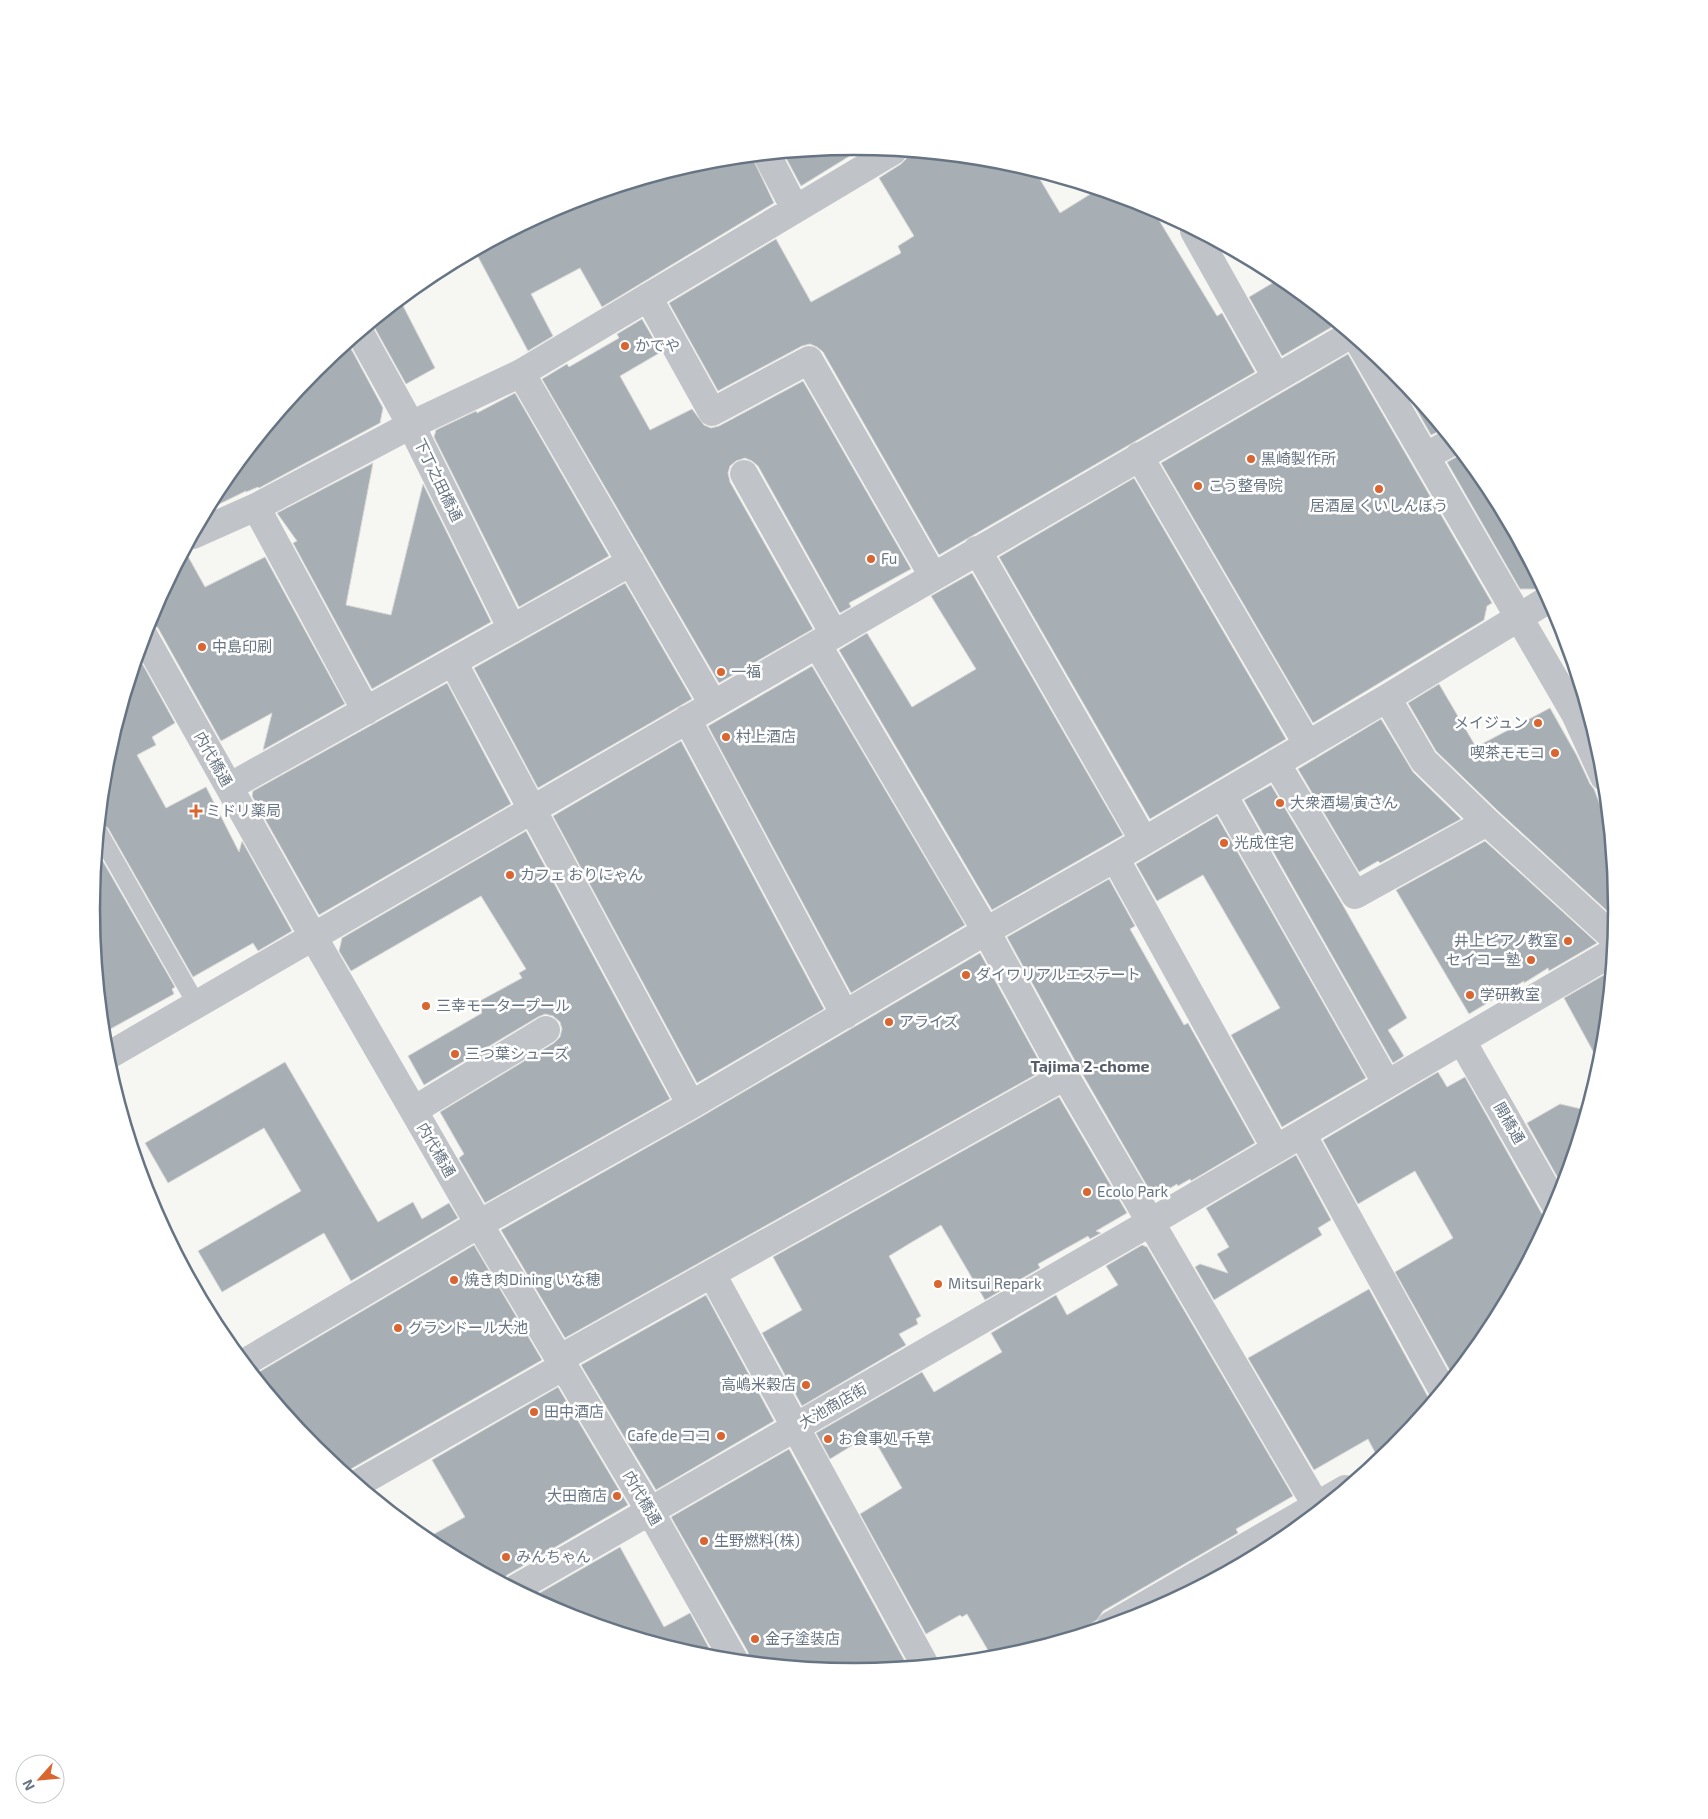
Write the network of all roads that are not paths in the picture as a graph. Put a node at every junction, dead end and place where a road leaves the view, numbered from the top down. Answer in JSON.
{"nodes":[{"id":1,"x":884,"y":156,"type":"edge"},
{"id":2,"x":769,"y":161,"type":"edge"},
{"id":3,"x":796,"y":209,"type":"junction"},
{"id":4,"x":1199,"y":239,"type":"edge"},
{"id":5,"x":648,"y":297,"type":"junction"},
{"id":6,"x":363,"y":338,"type":"edge"},
{"id":7,"x":1345,"y":338,"type":"edge"},
{"id":8,"x":1370,"y":360,"type":"edge"},
{"id":9,"x":521,"y":374,"type":"junction"},
{"id":10,"x":1276,"y":377,"type":"junction"},
{"id":11,"x":411,"y":425,"type":"junction"},
{"id":12,"x":1447,"y":444,"type":"edge"},
{"id":13,"x":1140,"y":456,"type":"junction"},
{"id":14,"x":1426,"y":456,"type":"junction"},
{"id":15,"x":744,"y":474,"type":"dead end"},
{"id":16,"x":256,"y":506,"type":"junction"},
{"id":17,"x":202,"y":531,"type":"edge"},
{"id":18,"x":977,"y":550,"type":"junction"},
{"id":19,"x":630,"y":562,"type":"junction"},
{"id":20,"x":933,"y":576,"type":"junction"},
{"id":21,"x":1542,"y":602,"type":"edge"},
{"id":22,"x":1519,"y":617,"type":"junction"},
{"id":23,"x":512,"y":629,"type":"junction"},
{"id":24,"x":826,"y":639,"type":"junction"},
{"id":25,"x":149,"y":644,"type":"edge"},
{"id":26,"x":453,"y":662,"type":"junction"},
{"id":27,"x":1387,"y":698,"type":"junction"},
{"id":28,"x":713,"y":704,"type":"junction"},
{"id":29,"x":366,"y":711,"type":"junction"},
{"id":30,"x":1581,"y":711,"type":"edge"},
{"id":31,"x":687,"y":719,"type":"junction"},
{"id":32,"x":1308,"y":745,"type":"junction"},
{"id":33,"x":1276,"y":763,"type":"junction"},
{"id":34,"x":230,"y":788,"type":"junction"},
{"id":35,"x":1223,"y":795,"type":"junction"},
{"id":36,"x":532,"y":810,"type":"junction"},
{"id":37,"x":1487,"y":822,"type":"junction"},
{"id":38,"x":104,"y":841,"type":"edge"},
{"id":39,"x":1144,"y":841,"type":"junction"},
{"id":40,"x":1115,"y":858,"type":"junction"},
{"id":41,"x":986,"y":931,"type":"junction"},
{"id":42,"x":1607,"y":932,"type":"edge"},
{"id":43,"x":314,"y":938,"type":"junction"},
{"id":44,"x":1606,"y":955,"type":"edge"},
{"id":45,"x":197,"y":1005,"type":"junction"},
{"id":46,"x":845,"y":1015,"type":"junction"},
{"id":47,"x":546,"y":1030,"type":"dead end"},
{"id":48,"x":1462,"y":1041,"type":"junction"},
{"id":49,"x":113,"y":1054,"type":"edge"},
{"id":50,"x":1066,"y":1076,"type":"junction"},
{"id":51,"x":1387,"y":1084,"type":"junction"},
{"id":52,"x":691,"y":1105,"type":"junction"},
{"id":53,"x":414,"y":1110,"type":"junction"},
{"id":54,"x":1302,"y":1134,"type":"junction"},
{"id":55,"x":1276,"y":1149,"type":"junction"},
{"id":56,"x":1551,"y":1198,"type":"edge"},
{"id":57,"x":1151,"y":1222,"type":"junction"},
{"id":58,"x":479,"y":1224,"type":"junction"},
{"id":59,"x":712,"y":1274,"type":"junction"},
{"id":60,"x":249,"y":1360,"type":"edge"},
{"id":61,"x":562,"y":1363,"type":"junction"},
{"id":62,"x":1439,"y":1384,"type":"edge"},
{"id":63,"x":796,"y":1427,"type":"junction"},
{"id":64,"x":363,"y":1481,"type":"edge"},
{"id":65,"x":1317,"y":1505,"type":"edge"},
{"id":66,"x":650,"y":1511,"type":"junction"},
{"id":67,"x":1299,"y":1518,"type":"edge"},
{"id":68,"x":521,"y":1586,"type":"edge"},
{"id":69,"x":1150,"y":1603,"type":"edge"},
{"id":70,"x":730,"y":1653,"type":"edge"},
{"id":71,"x":922,"y":1660,"type":"edge"}],
"edges":[{"from":1,"to":3,"type":"street"},
{"from":2,"to":3,"type":"street"},
{"from":3,"to":5,"type":"street"},
{"from":4,"to":10,"type":"street"},
{"from":5,"to":9,"type":"street"},
{"from":5,"to":20,"type":"street"},
{"from":6,"to":11,"type":"street","name":"下丁之田橋通"},
{"from":7,"to":10,"type":"street"},
{"from":8,"to":14,"type":"street"},
{"from":9,"to":11,"type":"street"},
{"from":9,"to":19,"type":"street"},
{"from":10,"to":13,"type":"street"},
{"from":11,"to":16,"type":"street"},
{"from":11,"to":23,"type":"street","name":"下丁之田橋通"},
{"from":12,"to":14,"type":"street"},
{"from":13,"to":18,"type":"street"},
{"from":13,"to":32,"type":"street"},
{"from":14,"to":22,"type":"street"},
{"from":15,"to":24,"type":"street"},
{"from":16,"to":17,"type":"street"},
{"from":16,"to":29,"type":"street"},
{"from":18,"to":20,"type":"street"},
{"from":18,"to":39,"type":"street"},
{"from":19,"to":23,"type":"street"},
{"from":19,"to":28,"type":"street"},
{"from":20,"to":24,"type":"street"},
{"from":21,"to":22,"type":"street"},
{"from":22,"to":27,"type":"street"},
{"from":22,"to":30,"type":"street"},
{"from":23,"to":26,"type":"street"},
{"from":24,"to":28,"type":"street"},
{"from":24,"to":41,"type":"street"},
{"from":25,"to":34,"type":"street","name":"内代橋通"},
{"from":26,"to":29,"type":"street"},
{"from":26,"to":36,"type":"street"},
{"from":27,"to":32,"type":"street"},
{"from":27,"to":37,"type":"street"},
{"from":28,"to":31,"type":"street"},
{"from":29,"to":34,"type":"street"},
{"from":31,"to":36,"type":"street"},
{"from":31,"to":46,"type":"street"},
{"from":32,"to":33,"type":"street"},
{"from":33,"to":35,"type":"street"},
{"from":33,"to":37,"type":"street"},
{"from":34,"to":43,"type":"street","name":"内代橋通"},
{"from":35,"to":39,"type":"street"},
{"from":35,"to":51,"type":"street"},
{"from":36,"to":43,"type":"street"},
{"from":36,"to":52,"type":"street"},
{"from":37,"to":42,"type":"street"},
{"from":38,"to":45,"type":"lane"},
{"from":39,"to":40,"type":"street"},
{"from":40,"to":41,"type":"street"},
{"from":40,"to":55,"type":"street"},
{"from":41,"to":46,"type":"street"},
{"from":41,"to":50,"type":"street"},
{"from":43,"to":45,"type":"street"},
{"from":43,"to":53,"type":"street","name":"内代橋通"},
{"from":44,"to":48,"type":"street","name":"大池商店街"},
{"from":45,"to":49,"type":"street"},
{"from":46,"to":52,"type":"street"},
{"from":47,"to":53,"type":"street"},
{"from":48,"to":51,"type":"street","name":"大池商店街"},
{"from":48,"to":56,"type":"street","name":"開橋通"},
{"from":50,"to":57,"type":"street"},
{"from":50,"to":59,"type":"street"},
{"from":51,"to":54,"type":"street","name":"大池商店街"},
{"from":52,"to":58,"type":"street"},
{"from":53,"to":58,"type":"street","name":"内代橋通"},
{"from":54,"to":55,"type":"street","name":"大池商店街"},
{"from":54,"to":62,"type":"street"},
{"from":55,"to":57,"type":"street","name":"大池商店街"},
{"from":57,"to":63,"type":"street","name":"大池商店街"},
{"from":57,"to":65,"type":"street"},
{"from":58,"to":60,"type":"street"},
{"from":58,"to":61,"type":"street","name":"内代橋通"},
{"from":59,"to":61,"type":"street"},
{"from":59,"to":63,"type":"street"},
{"from":61,"to":64,"type":"street"},
{"from":61,"to":66,"type":"street","name":"内代橋通"},
{"from":63,"to":66,"type":"street","name":"大池商店街"},
{"from":63,"to":71,"type":"street"},
{"from":66,"to":68,"type":"street","name":"大池商店街"},
{"from":66,"to":70,"type":"street","name":"内代橋通"},
{"from":67,"to":69,"type":"street"}]}
